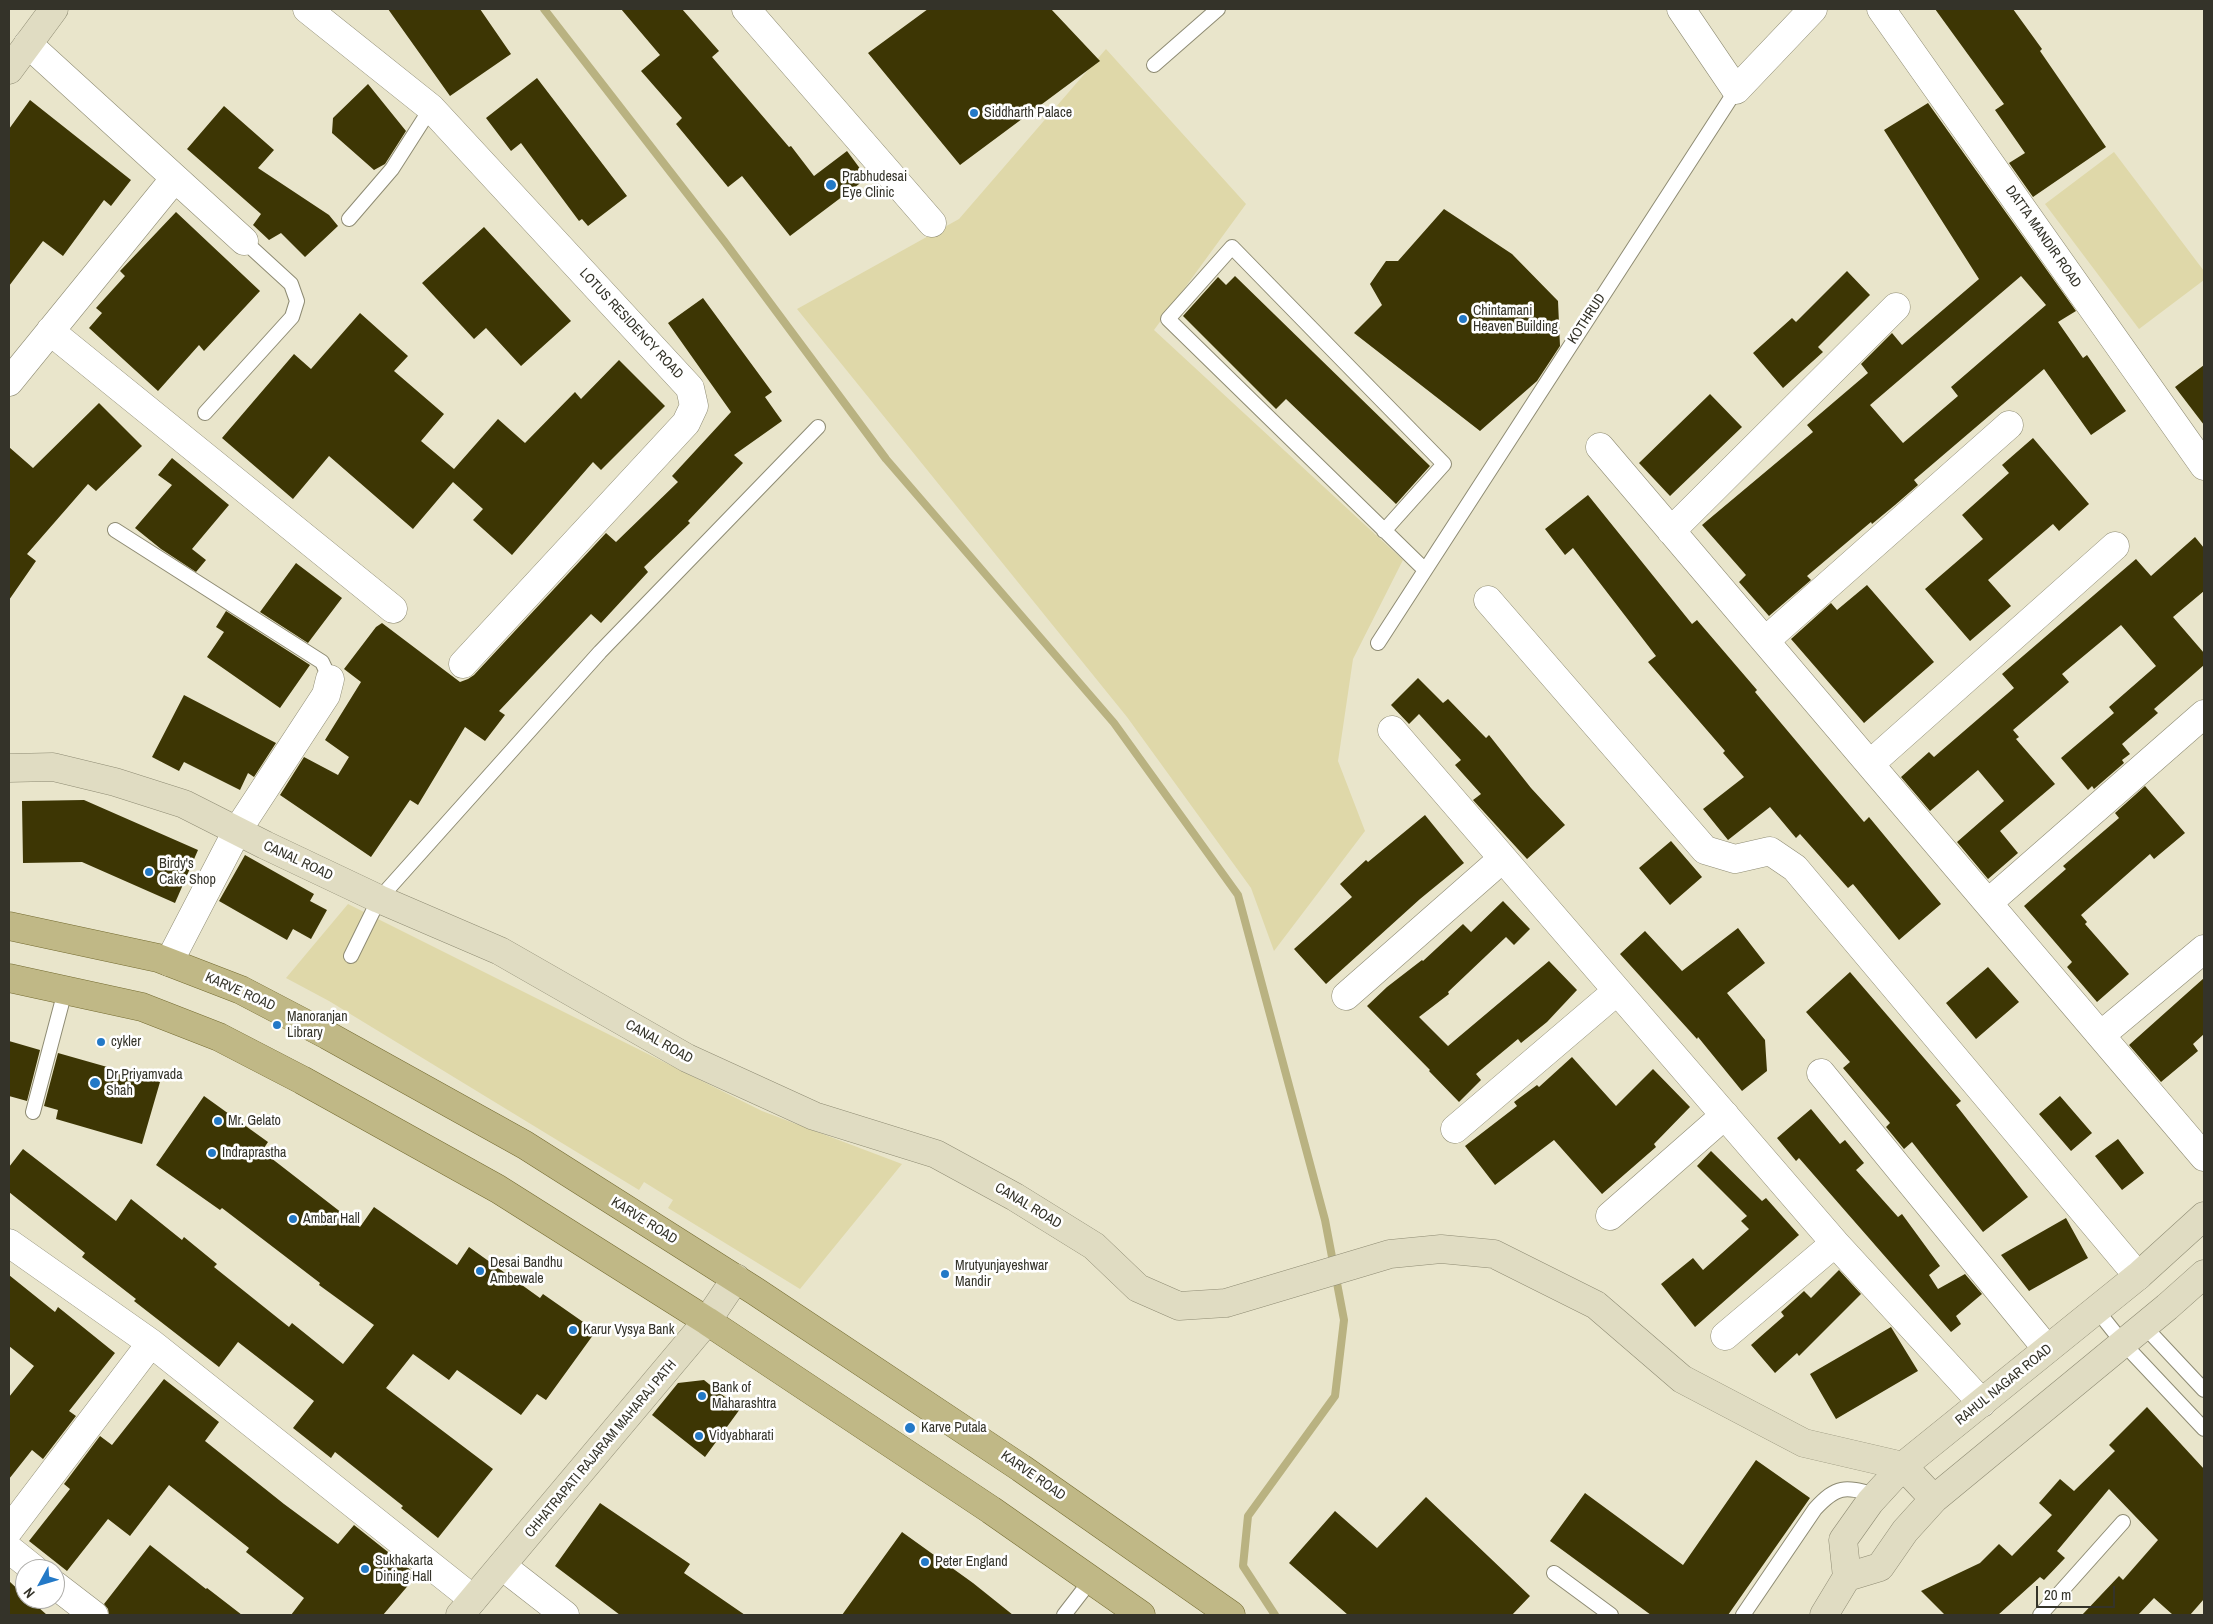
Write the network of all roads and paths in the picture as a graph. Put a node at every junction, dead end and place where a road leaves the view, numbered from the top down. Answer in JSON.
{"nodes":[{"id":1,"x":54,"y":9,"type":"edge"},
{"id":2,"x":307,"y":9,"type":"edge"},
{"id":3,"x":746,"y":9,"type":"edge"},
{"id":4,"x":1218,"y":9,"type":"edge"},
{"id":5,"x":1681,"y":9,"type":"edge"},
{"id":6,"x":1813,"y":9,"type":"edge"},
{"id":7,"x":1881,"y":9,"type":"edge"},
{"id":8,"x":15,"y":58,"type":"edge"},
{"id":9,"x":1154,"y":65,"type":"dead end"},
{"id":10,"x":1736,"y":90,"type":"junction"},
{"id":11,"x":432,"y":108,"type":"junction"},
{"id":12,"x":175,"y":178,"type":"junction"},
{"id":13,"x":350,"y":219,"type":"dead end"},
{"id":14,"x":932,"y":223,"type":"dead end"},
{"id":15,"x":244,"y":241,"type":"joint"},
{"id":16,"x":1896,"y":306,"type":"dead end"},
{"id":17,"x":50,"y":331,"type":"junction"},
{"id":18,"x":9,"y":382,"type":"edge"},
{"id":19,"x":205,"y":413,"type":"dead end"},
{"id":20,"x":2010,"y":425,"type":"dead end"},
{"id":21,"x":818,"y":427,"type":"dead end"},
{"id":22,"x":1600,"y":447,"type":"dead end"},
{"id":23,"x":2204,"y":466,"type":"edge"},
{"id":24,"x":115,"y":530,"type":"dead end"},
{"id":25,"x":1671,"y":530,"type":"junction"},
{"id":26,"x":1384,"y":531,"type":"junction"},
{"id":27,"x":2115,"y":546,"type":"dead end"},
{"id":28,"x":1425,"y":570,"type":"junction"},
{"id":29,"x":1488,"y":600,"type":"dead end"},
{"id":30,"x":393,"y":609,"type":"dead end"},
{"id":31,"x":1766,"y":641,"type":"junction"},
{"id":32,"x":1378,"y":643,"type":"dead end"},
{"id":33,"x":463,"y":664,"type":"dead end"},
{"id":34,"x":330,"y":679,"type":"joint"},
{"id":35,"x":2204,"y":714,"type":"edge"},
{"id":36,"x":1392,"y":730,"type":"dead end"},
{"id":37,"x":1870,"y":764,"type":"junction"},
{"id":38,"x":9,"y":768,"type":"edge"},
{"id":39,"x":237,"y":831,"type":"junction"},
{"id":40,"x":1502,"y":859,"type":"junction"},
{"id":41,"x":379,"y":899,"type":"junction"},
{"id":42,"x":1988,"y":903,"type":"junction"},
{"id":43,"x":9,"y":926,"type":"edge"},
{"id":44,"x":2204,"y":949,"type":"edge"},
{"id":45,"x":350,"y":956,"type":"dead end"},
{"id":46,"x":169,"y":962,"type":"junction"},
{"id":47,"x":9,"y":978,"type":"edge"},
{"id":48,"x":65,"y":991,"type":"junction"},
{"id":49,"x":1617,"y":991,"type":"junction"},
{"id":50,"x":1346,"y":996,"type":"dead end"},
{"id":51,"x":2101,"y":1036,"type":"junction"},
{"id":52,"x":1821,"y":1073,"type":"dead end"},
{"id":53,"x":33,"y":1112,"type":"dead end"},
{"id":54,"x":1725,"y":1115,"type":"junction"},
{"id":55,"x":1455,"y":1129,"type":"dead end"},
{"id":56,"x":2204,"y":1157,"type":"edge"},
{"id":57,"x":1610,"y":1216,"type":"dead end"},
{"id":58,"x":2204,"y":1216,"type":"edge"},
{"id":59,"x":9,"y":1243,"type":"edge"},
{"id":60,"x":1834,"y":1243,"type":"junction"},
{"id":61,"x":2204,"y":1274,"type":"edge"},
{"id":62,"x":2138,"y":1276,"type":"junction"},
{"id":63,"x":736,"y":1278,"type":"junction"},
{"id":64,"x":2096,"y":1310,"type":"junction"},
{"id":65,"x":707,"y":1321,"type":"junction"},
{"id":66,"x":2144,"y":1326,"type":"junction"},
{"id":67,"x":1725,"y":1336,"type":"dead end"},
{"id":68,"x":2124,"y":1343,"type":"junction"},
{"id":69,"x":151,"y":1344,"type":"junction"},
{"id":70,"x":2047,"y":1349,"type":"junction"},
{"id":71,"x":2204,"y":1390,"type":"edge"},
{"id":72,"x":1982,"y":1403,"type":"junction"},
{"id":73,"x":2204,"y":1429,"type":"edge"},
{"id":74,"x":1903,"y":1466,"type":"junction"},
{"id":75,"x":1877,"y":1495,"type":"junction"},
{"id":76,"x":1934,"y":1499,"type":"junction"},
{"id":77,"x":2123,"y":1522,"type":"dead end"},
{"id":78,"x":9,"y":1530,"type":"edge"},
{"id":79,"x":9,"y":1549,"type":"edge"},
{"id":80,"x":22,"y":1559,"type":"edge"},
{"id":81,"x":502,"y":1566,"type":"junction"},
{"id":82,"x":1554,"y":1573,"type":"dead end"},
{"id":83,"x":1847,"y":1577,"type":"junction"},
{"id":84,"x":1091,"y":1580,"type":"junction"},
{"id":85,"x":65,"y":1593,"type":"edge"},
{"id":86,"x":466,"y":1607,"type":"edge"},
{"id":87,"x":94,"y":1615,"type":"edge"},
{"id":88,"x":565,"y":1615,"type":"edge"},
{"id":89,"x":1064,"y":1615,"type":"edge"},
{"id":90,"x":1141,"y":1615,"type":"edge"},
{"id":91,"x":1231,"y":1615,"type":"edge"},
{"id":92,"x":1611,"y":1615,"type":"edge"},
{"id":93,"x":1743,"y":1615,"type":"edge"},
{"id":94,"x":1824,"y":1615,"type":"edge"},
{"id":95,"x":2040,"y":1615,"type":"edge"}],
"edges":[{"from":1,"to":8,"type":"street"},
{"from":2,"to":11,"type":"street","name":"LOTUS RESIDENCY ROAD"},
{"from":3,"to":14,"type":"street"},
{"from":4,"to":9,"type":"lane"},
{"from":5,"to":10,"type":"street"},
{"from":6,"to":10,"type":"street","name":"KOTHRUD"},
{"from":7,"to":23,"type":"street","name":"DATTA MANDIR ROAD"},
{"from":8,"to":12,"type":"street"},
{"from":10,"to":28,"type":"lane","name":"KOTHRUD"},
{"from":11,"to":13,"type":"lane"},
{"from":11,"to":33,"type":"street","name":"LOTUS RESIDENCY ROAD"},
{"from":12,"to":15,"type":"street"},
{"from":12,"to":17,"type":"street"},
{"from":15,"to":19,"type":"lane"},
{"from":16,"to":25,"type":"street"},
{"from":17,"to":18,"type":"street"},
{"from":17,"to":30,"type":"street"},
{"from":20,"to":31,"type":"street"},
{"from":21,"to":41,"type":"lane"},
{"from":22,"to":25,"type":"street"},
{"from":24,"to":34,"type":"lane"},
{"from":25,"to":31,"type":"street"},
{"from":26,"to":26,"type":"lane"},
{"from":26,"to":28,"type":"lane"},
{"from":27,"to":37,"type":"street"},
{"from":28,"to":32,"type":"lane","name":"KOTHRUD"},
{"from":29,"to":62,"type":"street"},
{"from":31,"to":37,"type":"street"},
{"from":34,"to":39,"type":"street"},
{"from":35,"to":42,"type":"street"},
{"from":36,"to":40,"type":"street"},
{"from":37,"to":42,"type":"street"},
{"from":38,"to":39,"type":"street","name":"CANAL ROAD"},
{"from":39,"to":41,"type":"street","name":"CANAL ROAD"},
{"from":39,"to":46,"type":"street"},
{"from":40,"to":49,"type":"street"},
{"from":40,"to":50,"type":"street"},
{"from":41,"to":45,"type":"lane"},
{"from":41,"to":74,"type":"street","name":"CANAL ROAD"},
{"from":42,"to":51,"type":"street"},
{"from":43,"to":46,"type":"main road","name":"KARVE ROAD"},
{"from":44,"to":51,"type":"street"},
{"from":46,"to":63,"type":"main road","name":"KARVE ROAD"},
{"from":47,"to":48,"type":"main road"},
{"from":48,"to":53,"type":"lane"},
{"from":48,"to":65,"type":"main road"},
{"from":49,"to":54,"type":"street"},
{"from":49,"to":55,"type":"street"},
{"from":51,"to":56,"type":"street"},
{"from":52,"to":70,"type":"street"},
{"from":54,"to":57,"type":"street"},
{"from":54,"to":60,"type":"street"},
{"from":58,"to":62,"type":"street","name":"RAHUL NAGAR ROAD"},
{"from":59,"to":69,"type":"street"},
{"from":60,"to":67,"type":"street"},
{"from":60,"to":72,"type":"street"},
{"from":61,"to":66,"type":"street"},
{"from":62,"to":64,"type":"street","name":"RAHUL NAGAR ROAD"},
{"from":63,"to":65,"type":"street","name":"CHHATRAPATI RAJARAM MAHARAJ PATH"},
{"from":63,"to":91,"type":"main road","name":"KARVE ROAD"},
{"from":64,"to":68,"type":"lane"},
{"from":64,"to":70,"type":"street","name":"RAHUL NAGAR ROAD"},
{"from":65,"to":81,"type":"street","name":"CHHATRAPATI RAJARAM MAHARAJ PATH"},
{"from":65,"to":84,"type":"main road"},
{"from":66,"to":68,"type":"street"},
{"from":66,"to":71,"type":"lane"},
{"from":68,"to":73,"type":"lane"},
{"from":68,"to":76,"type":"street"},
{"from":69,"to":78,"type":"street"},
{"from":69,"to":86,"type":"street"},
{"from":70,"to":72,"type":"street","name":"RAHUL NAGAR ROAD"},
{"from":72,"to":74,"type":"street","name":"RAHUL NAGAR ROAD"},
{"from":74,"to":75,"type":"street","name":"RAHUL NAGAR ROAD"},
{"from":74,"to":76,"type":"street"},
{"from":75,"to":83,"type":"street","name":"RAHUL NAGAR ROAD"},
{"from":75,"to":93,"type":"lane"},
{"from":76,"to":83,"type":"street"},
{"from":77,"to":95,"type":"lane"},
{"from":79,"to":80,"type":"street"},
{"from":81,"to":86,"type":"street","name":"CHHATRAPATI RAJARAM MAHARAJ PATH"},
{"from":81,"to":88,"type":"street"},
{"from":82,"to":92,"type":"lane"},
{"from":83,"to":94,"type":"street"},
{"from":84,"to":89,"type":"lane"},
{"from":84,"to":90,"type":"main road"},
{"from":85,"to":87,"type":"street"}]}
